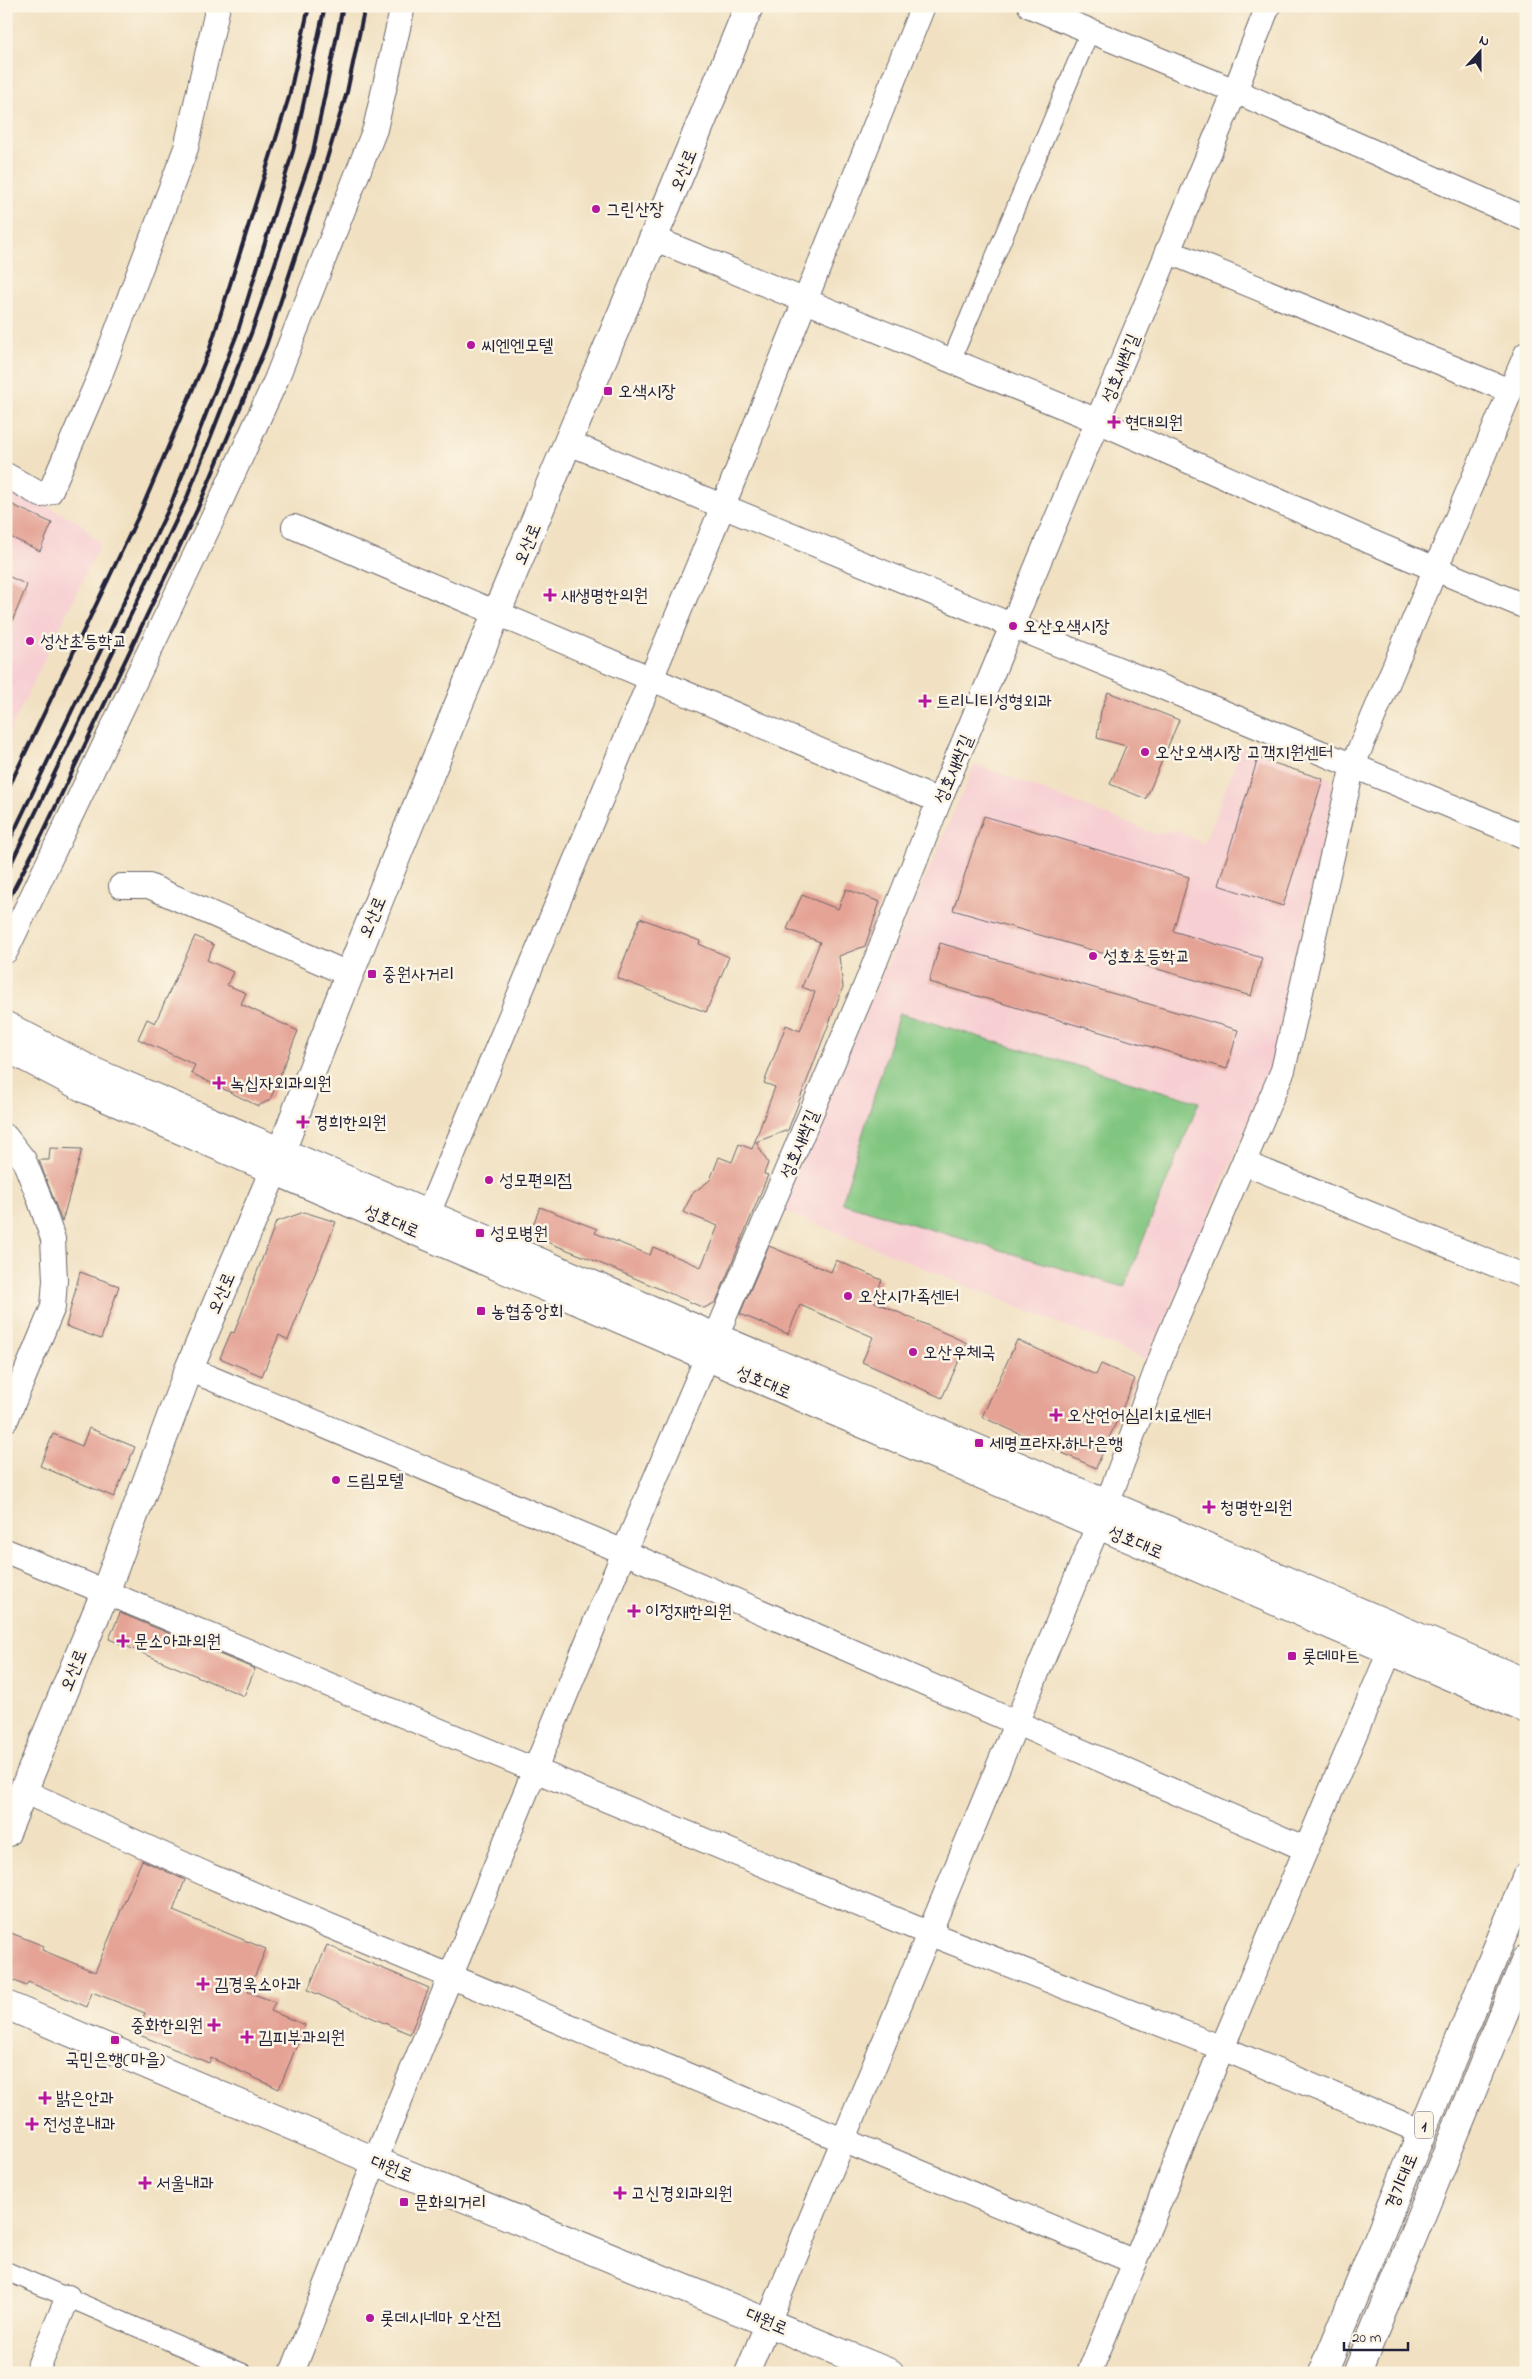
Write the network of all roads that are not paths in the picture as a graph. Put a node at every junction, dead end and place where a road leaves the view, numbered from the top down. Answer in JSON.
{"nodes":[{"id":1,"x":218,"y":6,"type":"edge"},
{"id":2,"x":403,"y":6,"type":"edge"},
{"id":3,"x":749,"y":6,"type":"edge"},
{"id":4,"x":923,"y":6,"type":"edge"},
{"id":5,"x":1030,"y":6,"type":"edge"},
{"id":6,"x":1268,"y":6,"type":"edge"},
{"id":7,"x":1090,"y":31,"type":"junction"},
{"id":8,"x":1235,"y":91,"type":"junction"},
{"id":9,"x":1526,"y":219,"type":"edge"},
{"id":10,"x":655,"y":239,"type":"junction"},
{"id":11,"x":1168,"y":252,"type":"junction"},
{"id":12,"x":806,"y":302,"type":"junction"},
{"id":13,"x":1526,"y":354,"type":"edge"},
{"id":14,"x":952,"y":361,"type":"junction"},
{"id":15,"x":1510,"y":391,"type":"junction"},
{"id":16,"x":1098,"y":421,"type":"junction"},
{"id":17,"x":569,"y":443,"type":"junction"},
{"id":18,"x":6,"y":475,"type":"edge"},
{"id":19,"x":723,"y":506,"type":"junction"},
{"id":20,"x":294,"y":527,"type":"dead end"},
{"id":21,"x":1435,"y":569,"type":"junction"},
{"id":22,"x":1526,"y":607,"type":"edge"},
{"id":23,"x":498,"y":614,"type":"junction"},
{"id":24,"x":1013,"y":626,"type":"junction"},
{"id":25,"x":652,"y":678,"type":"junction"},
{"id":26,"x":1353,"y":765,"type":"junction"},
{"id":27,"x":939,"y":802,"type":"junction"},
{"id":28,"x":1526,"y":837,"type":"edge"},
{"id":29,"x":121,"y":886,"type":"dead end"},
{"id":30,"x":6,"y":951,"type":"edge"},
{"id":31,"x":348,"y":974,"type":"junction"},
{"id":32,"x":6,"y":1026,"type":"edge"},
{"id":33,"x":6,"y":1047,"type":"edge"},
{"id":34,"x":6,"y":1137,"type":"edge"},
{"id":35,"x":278,"y":1161,"type":"junction"},
{"id":36,"x":1244,"y":1163,"type":"junction"},
{"id":37,"x":428,"y":1214,"type":"junction"},
{"id":38,"x":1526,"y":1277,"type":"edge"},
{"id":39,"x":712,"y":1347,"type":"junction"},
{"id":40,"x":189,"y":1369,"type":"junction"},
{"id":41,"x":6,"y":1420,"type":"edge"},
{"id":42,"x":1102,"y":1514,"type":"junction"},
{"id":43,"x":6,"y":1550,"type":"edge"},
{"id":44,"x":624,"y":1552,"type":"junction"},
{"id":45,"x":106,"y":1590,"type":"junction"},
{"id":46,"x":1390,"y":1651,"type":"junction"},
{"id":47,"x":1526,"y":1683,"type":"edge"},
{"id":48,"x":1526,"y":1709,"type":"edge"},
{"id":49,"x":1016,"y":1724,"type":"junction"},
{"id":50,"x":536,"y":1770,"type":"junction"},
{"id":51,"x":23,"y":1791,"type":"junction"},
{"id":52,"x":6,"y":1833,"type":"edge"},
{"id":53,"x":1306,"y":1849,"type":"junction"},
{"id":54,"x":1526,"y":1878,"type":"edge"},
{"id":55,"x":928,"y":1933,"type":"junction"},
{"id":56,"x":1526,"y":1959,"type":"edge"},
{"id":57,"x":450,"y":1978,"type":"junction"},
{"id":58,"x":6,"y":2005,"type":"edge"},
{"id":59,"x":1222,"y":2048,"type":"junction"},
{"id":60,"x":1422,"y":2132,"type":"junction"},
{"id":61,"x":842,"y":2140,"type":"junction"},
{"id":62,"x":375,"y":2161,"type":"junction"},
{"id":63,"x":1135,"y":2262,"type":"junction"},
{"id":64,"x":6,"y":2271,"type":"edge"},
{"id":65,"x":68,"y":2297,"type":"junction"},
{"id":66,"x":768,"y":2321,"type":"junction"},
{"id":67,"x":36,"y":2373,"type":"edge"},
{"id":68,"x":243,"y":2373,"type":"edge"},
{"id":69,"x":292,"y":2373,"type":"edge"},
{"id":70,"x":748,"y":2373,"type":"edge"},
{"id":71,"x":890,"y":2373,"type":"edge"},
{"id":72,"x":1089,"y":2373,"type":"edge"},
{"id":73,"x":1323,"y":2373,"type":"edge"},
{"id":74,"x":1357,"y":2373,"type":"edge"}],
"edges":[{"from":1,"to":18,"type":"street"},
{"from":2,"to":30,"type":"street"},
{"from":3,"to":10,"type":"main road","name":"오산로"},
{"from":4,"to":12,"type":"street"},
{"from":5,"to":7,"type":"street"},
{"from":6,"to":8,"type":"street","name":"성호새싹길"},
{"from":7,"to":8,"type":"street"},
{"from":7,"to":14,"type":"street"},
{"from":8,"to":9,"type":"street"},
{"from":8,"to":11,"type":"street","name":"성호새싹길"},
{"from":10,"to":12,"type":"street"},
{"from":10,"to":17,"type":"main road","name":"오산로"},
{"from":11,"to":15,"type":"street"},
{"from":11,"to":16,"type":"street","name":"성호새싹길"},
{"from":12,"to":14,"type":"street"},
{"from":12,"to":19,"type":"street"},
{"from":13,"to":15,"type":"street"},
{"from":14,"to":16,"type":"street"},
{"from":15,"to":21,"type":"street"},
{"from":16,"to":21,"type":"street"},
{"from":16,"to":24,"type":"street","name":"성호새싹길"},
{"from":17,"to":19,"type":"street"},
{"from":17,"to":23,"type":"main road","name":"오산로"},
{"from":19,"to":24,"type":"street"},
{"from":19,"to":25,"type":"street"},
{"from":20,"to":23,"type":"street"},
{"from":21,"to":22,"type":"street"},
{"from":21,"to":26,"type":"street"},
{"from":23,"to":25,"type":"street"},
{"from":23,"to":31,"type":"main road","name":"오산로"},
{"from":24,"to":26,"type":"street"},
{"from":24,"to":27,"type":"street","name":"성호새싹길"},
{"from":25,"to":27,"type":"street"},
{"from":25,"to":37,"type":"street"},
{"from":26,"to":28,"type":"street"},
{"from":26,"to":36,"type":"street"},
{"from":27,"to":39,"type":"street","name":"성호새싹길"},
{"from":29,"to":31,"type":"street"},
{"from":31,"to":35,"type":"main road","name":"오산로"},
{"from":32,"to":35,"type":"main road","name":"성호대로"},
{"from":33,"to":35,"type":"main road","name":"성호대로"},
{"from":34,"to":41,"type":"street"},
{"from":35,"to":37,"type":"main road","name":"성호대로"},
{"from":35,"to":39,"type":"main road","name":"성호대로"},
{"from":35,"to":40,"type":"main road","name":"오산로"},
{"from":36,"to":38,"type":"street"},
{"from":36,"to":42,"type":"street"},
{"from":37,"to":39,"type":"main road","name":"성호대로"},
{"from":39,"to":42,"type":"main road","name":"성호대로"},
{"from":39,"to":44,"type":"street","name":"성호새싹길"},
{"from":40,"to":44,"type":"street"},
{"from":40,"to":45,"type":"main road","name":"오산로"},
{"from":42,"to":46,"type":"main road","name":"성호대로"},
{"from":42,"to":47,"type":"main road","name":"성호대로"},
{"from":42,"to":49,"type":"street"},
{"from":43,"to":45,"type":"street"},
{"from":44,"to":49,"type":"street"},
{"from":44,"to":50,"type":"street","name":"성호새싹길"},
{"from":45,"to":50,"type":"street"},
{"from":45,"to":51,"type":"main road","name":"오산로"},
{"from":46,"to":48,"type":"main road","name":"성호대로"},
{"from":46,"to":53,"type":"street"},
{"from":49,"to":53,"type":"street"},
{"from":49,"to":55,"type":"street"},
{"from":50,"to":55,"type":"street"},
{"from":50,"to":57,"type":"street","name":"성호새싹길"},
{"from":51,"to":52,"type":"main road","name":"오산로"},
{"from":51,"to":57,"type":"street"},
{"from":53,"to":59,"type":"street"},
{"from":54,"to":60,"type":"main road","name":"경기대로","number":"1"},
{"from":55,"to":59,"type":"street"},
{"from":55,"to":61,"type":"street"},
{"from":56,"to":74,"type":"main road","name":"경기대로","number":"1"},
{"from":57,"to":61,"type":"street"},
{"from":57,"to":62,"type":"street","name":"성호새싹길"},
{"from":58,"to":62,"type":"main road","name":"대원로"},
{"from":59,"to":60,"type":"street"},
{"from":59,"to":63,"type":"street"},
{"from":60,"to":73,"type":"main road","name":"경기대로","number":"1"},
{"from":61,"to":63,"type":"street"},
{"from":61,"to":66,"type":"street"},
{"from":62,"to":66,"type":"main road","name":"대원로"},
{"from":62,"to":69,"type":"street","name":"성호새싹길"},
{"from":63,"to":72,"type":"street"},
{"from":64,"to":65,"type":"street"},
{"from":65,"to":67,"type":"street"},
{"from":65,"to":68,"type":"street"},
{"from":66,"to":70,"type":"street"},
{"from":66,"to":71,"type":"main road","name":"대원로"}]}
